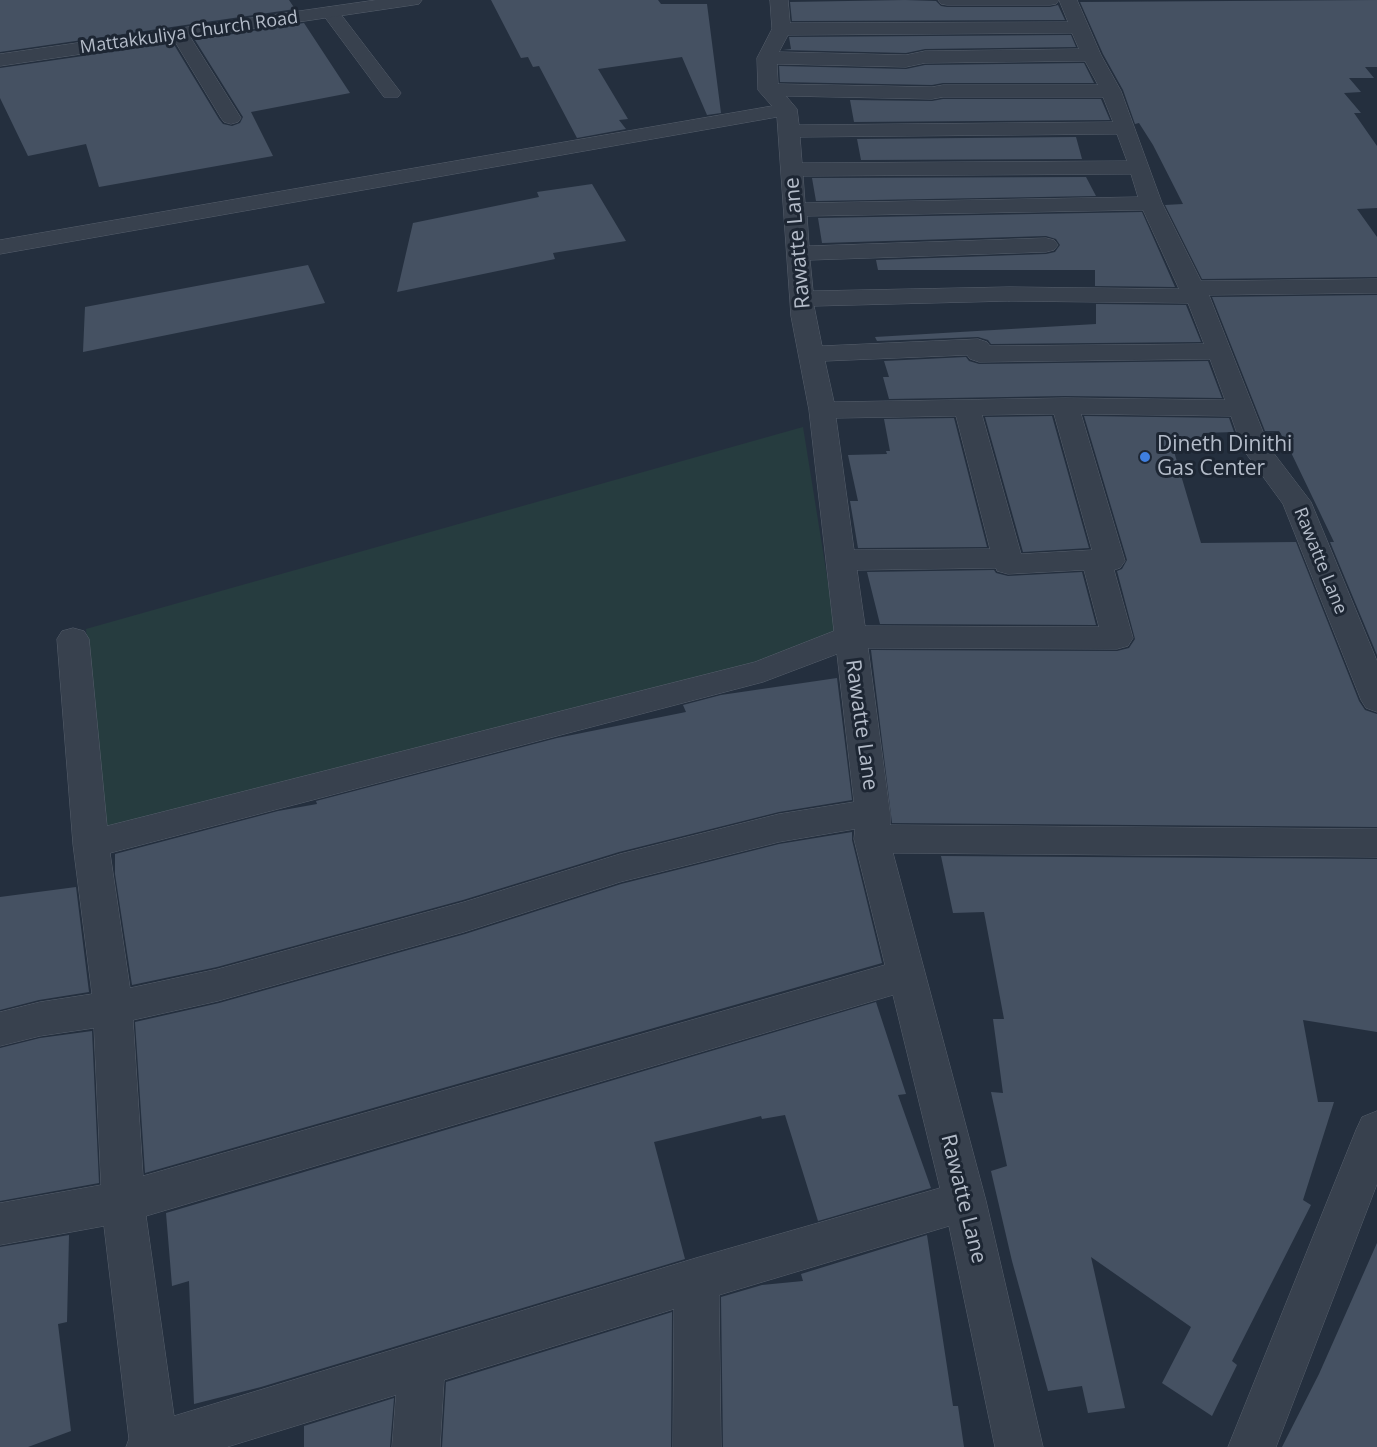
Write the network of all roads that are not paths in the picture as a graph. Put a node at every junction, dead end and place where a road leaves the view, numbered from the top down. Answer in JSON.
{"nodes":[{"id":1,"x":412,"y":0,"type":"edge"},
{"id":2,"x":948,"y":0,"type":"edge"},
{"id":3,"x":1050,"y":0,"type":"edge"},
{"id":4,"x":1068,"y":0,"type":"edge"},
{"id":5,"x":330,"y":12,"type":"junction"},
{"id":6,"x":780,"y":15,"type":"edge"},
{"id":7,"x":1080,"y":27,"type":"junction"},
{"id":8,"x":180,"y":35,"type":"junction"},
{"id":9,"x":1091,"y":55,"type":"junction"},
{"id":10,"x":767,"y":58,"type":"junction"},
{"id":11,"x":0,"y":60,"type":"edge"},
{"id":12,"x":1111,"y":91,"type":"junction"},
{"id":13,"x":391,"y":93,"type":"dead end"},
{"id":14,"x":781,"y":110,"type":"junction"},
{"id":15,"x":231,"y":118,"type":"dead end"},
{"id":16,"x":1124,"y":128,"type":"junction"},
{"id":17,"x":1140,"y":167,"type":"junction"},
{"id":18,"x":792,"y":170,"type":"junction"},
{"id":19,"x":1151,"y":203,"type":"junction"},
{"id":20,"x":795,"y":210,"type":"junction"},
{"id":21,"x":1046,"y":245,"type":"dead end"},
{"id":22,"x":0,"y":247,"type":"edge"},
{"id":23,"x":798,"y":253,"type":"junction"},
{"id":24,"x":1377,"y":286,"type":"edge"},
{"id":25,"x":1194,"y":292,"type":"junction"},
{"id":26,"x":802,"y":298,"type":"junction"},
{"id":27,"x":1220,"y":351,"type":"junction"},
{"id":28,"x":811,"y":354,"type":"junction"},
{"id":29,"x":1065,"y":406,"type":"junction"},
{"id":30,"x":967,"y":408,"type":"junction"},
{"id":31,"x":1239,"y":408,"type":"junction"},
{"id":32,"x":822,"y":410,"type":"junction"},
{"id":33,"x":1007,"y":558,"type":"junction"},
{"id":34,"x":841,"y":560,"type":"junction"},
{"id":35,"x":1096,"y":560,"type":"junction"},
{"id":36,"x":849,"y":637,"type":"junction"},
{"id":37,"x":73,"y":639,"type":"dead end"},
{"id":38,"x":1371,"y":671,"type":"edge"},
{"id":39,"x":1377,"y":700,"type":"edge"},
{"id":40,"x":872,"y":826,"type":"junction"},
{"id":41,"x":1377,"y":843,"type":"edge"},
{"id":42,"x":91,"y":844,"type":"junction"},
{"id":43,"x":906,"y":975,"type":"junction"},
{"id":44,"x":113,"y":1008,"type":"junction"},
{"id":45,"x":0,"y":1029,"type":"edge"},
{"id":46,"x":1377,"y":1130,"type":"edge"},
{"id":47,"x":965,"y":1201,"type":"junction"},
{"id":48,"x":123,"y":1202,"type":"junction"},
{"id":49,"x":0,"y":1224,"type":"edge"},
{"id":50,"x":696,"y":1280,"type":"junction"},
{"id":51,"x":422,"y":1365,"type":"junction"},
{"id":52,"x":153,"y":1447,"type":"edge"},
{"id":53,"x":416,"y":1447,"type":"edge"},
{"id":54,"x":697,"y":1447,"type":"edge"},
{"id":55,"x":1019,"y":1447,"type":"edge"},
{"id":56,"x":1252,"y":1447,"type":"edge"}],
"edges":[{"from":1,"to":5,"type":"street","name":"Mattakkuliya Church Road"},
{"from":2,"to":3,"type":"street"},
{"from":4,"to":7,"type":"street","name":"Rawatte Lane"},
{"from":5,"to":8,"type":"street","name":"Mattakkuliya Church Road"},
{"from":5,"to":13,"type":"street"},
{"from":6,"to":7,"type":"street"},
{"from":6,"to":10,"type":"street","name":"Rawatte Lane"},
{"from":7,"to":9,"type":"street","name":"Rawatte Lane"},
{"from":8,"to":11,"type":"street","name":"Mattakkuliya Church Road"},
{"from":8,"to":15,"type":"street"},
{"from":9,"to":10,"type":"street"},
{"from":9,"to":12,"type":"street","name":"Rawatte Lane"},
{"from":10,"to":14,"type":"street","name":"Rawatte Lane"},
{"from":12,"to":14,"type":"street"},
{"from":12,"to":16,"type":"street","name":"Rawatte Lane"},
{"from":14,"to":16,"type":"street"},
{"from":14,"to":18,"type":"street","name":"Rawatte Lane"},
{"from":14,"to":22,"type":"street"},
{"from":16,"to":17,"type":"street","name":"Rawatte Lane"},
{"from":17,"to":18,"type":"street"},
{"from":17,"to":19,"type":"street","name":"Rawatte Lane"},
{"from":18,"to":20,"type":"street","name":"Rawatte Lane"},
{"from":19,"to":20,"type":"street"},
{"from":19,"to":25,"type":"street","name":"Rawatte Lane"},
{"from":20,"to":23,"type":"street","name":"Rawatte Lane"},
{"from":21,"to":23,"type":"street"},
{"from":23,"to":26,"type":"street","name":"Rawatte Lane"},
{"from":24,"to":25,"type":"street"},
{"from":25,"to":26,"type":"street"},
{"from":25,"to":27,"type":"street","name":"Rawatte Lane"},
{"from":26,"to":28,"type":"street","name":"Rawatte Lane"},
{"from":27,"to":28,"type":"street"},
{"from":27,"to":31,"type":"street","name":"Rawatte Lane"},
{"from":28,"to":32,"type":"street","name":"Rawatte Lane"},
{"from":29,"to":30,"type":"street"},
{"from":29,"to":31,"type":"street"},
{"from":29,"to":35,"type":"street"},
{"from":30,"to":32,"type":"street"},
{"from":30,"to":33,"type":"street"},
{"from":31,"to":38,"type":"street","name":"Rawatte Lane"},
{"from":32,"to":34,"type":"street","name":"Rawatte Lane"},
{"from":33,"to":34,"type":"street"},
{"from":33,"to":35,"type":"street"},
{"from":34,"to":36,"type":"street","name":"Rawatte Lane"},
{"from":35,"to":36,"type":"street"},
{"from":36,"to":40,"type":"street","name":"Rawatte Lane"},
{"from":36,"to":42,"type":"street"},
{"from":37,"to":42,"type":"street"},
{"from":38,"to":39,"type":"street","name":"Rawatte Lane"},
{"from":40,"to":41,"type":"street"},
{"from":40,"to":43,"type":"street","name":"Rawatte Lane"},
{"from":40,"to":44,"type":"street"},
{"from":42,"to":44,"type":"street"},
{"from":43,"to":47,"type":"street","name":"Rawatte Lane"},
{"from":43,"to":48,"type":"street"},
{"from":44,"to":45,"type":"street"},
{"from":44,"to":48,"type":"street"},
{"from":46,"to":56,"type":"street"},
{"from":47,"to":50,"type":"street"},
{"from":47,"to":55,"type":"street","name":"Rawatte Lane"},
{"from":48,"to":49,"type":"street"},
{"from":48,"to":52,"type":"street"},
{"from":50,"to":51,"type":"street"},
{"from":50,"to":54,"type":"street"},
{"from":51,"to":52,"type":"street"},
{"from":51,"to":53,"type":"street"}]}
